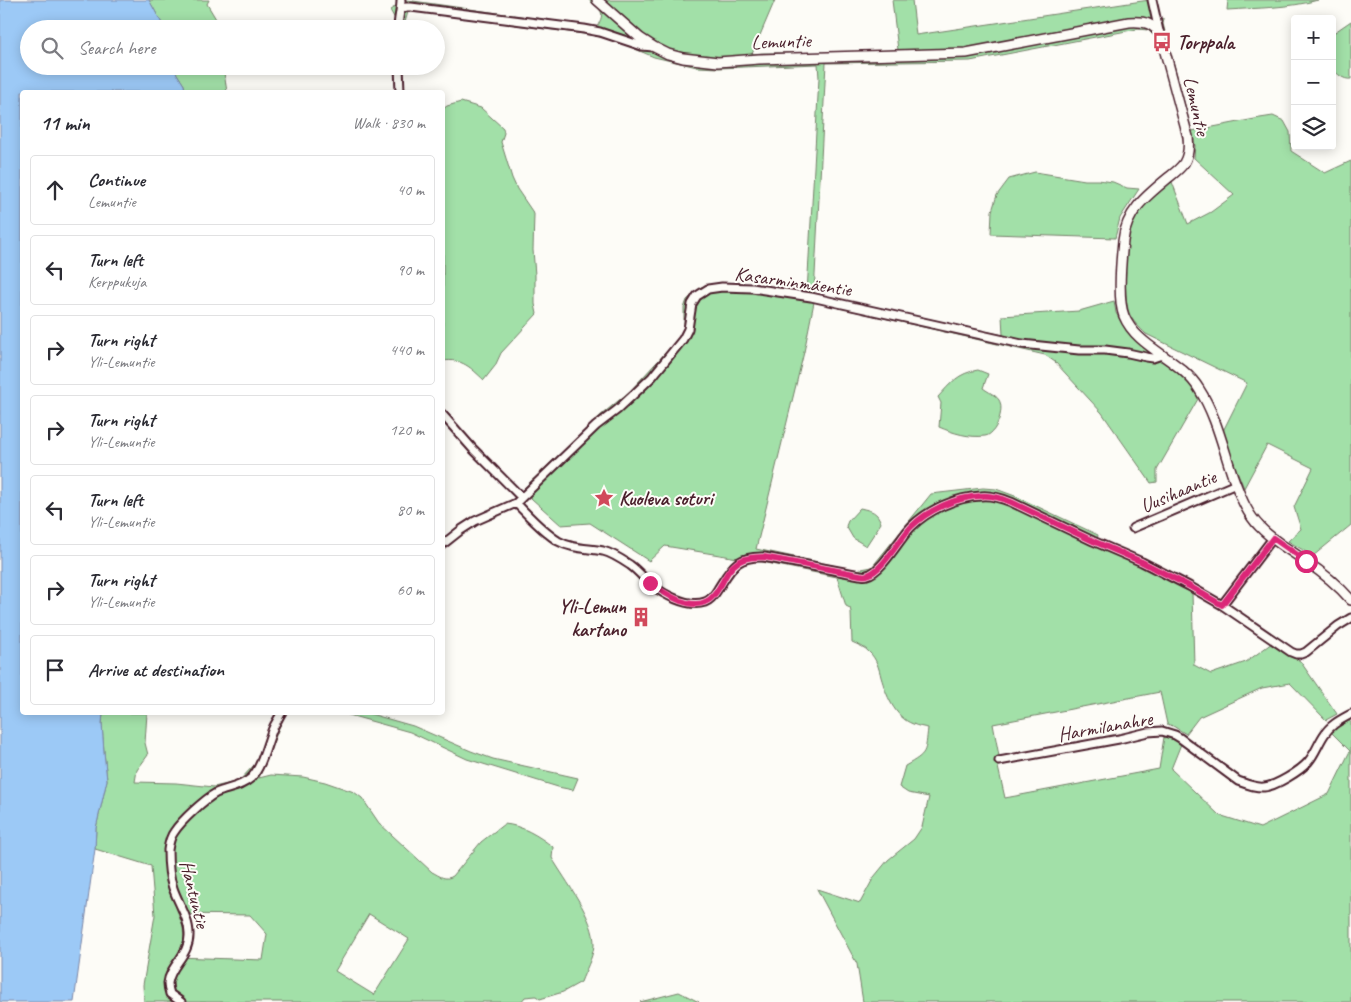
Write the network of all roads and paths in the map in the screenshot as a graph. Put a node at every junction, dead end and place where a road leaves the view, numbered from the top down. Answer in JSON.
{"nodes":[{"id":1,"x":401,"y":0,"type":"edge"},
{"id":2,"x":597,"y":0,"type":"edge"},
{"id":3,"x":1152,"y":0,"type":"edge"},
{"id":4,"x":401,"y":10,"type":"junction"},
{"id":5,"x":398,"y":20,"type":"edge"},
{"id":6,"x":1159,"y":32,"type":"junction"},
{"id":7,"x":654,"y":48,"type":"junction"},
{"id":8,"x":399,"y":75,"type":"edge"},
{"id":9,"x":400,"y":90,"type":"edge"},
{"id":10,"x":1162,"y":355,"type":"junction"},
{"id":11,"x":445,"y":417,"type":"edge"},
{"id":12,"x":1236,"y":484,"type":"junction"},
{"id":13,"x":518,"y":500,"type":"junction"},
{"id":14,"x":1133,"y":528,"type":"dead end"},
{"id":15,"x":1273,"y":538,"type":"junction"},
{"id":16,"x":445,"y":543,"type":"edge"},
{"id":17,"x":1351,"y":600,"type":"edge"},
{"id":18,"x":1222,"y":605,"type":"junction"},
{"id":19,"x":1351,"y":618,"type":"edge"},
{"id":20,"x":1351,"y":714,"type":"edge"},
{"id":21,"x":280,"y":715,"type":"edge"},
{"id":22,"x":1000,"y":761,"type":"dead end"},
{"id":23,"x":181,"y":1002,"type":"edge"}],
"edges":[{"from":1,"to":4,"type":"street"},
{"from":2,"to":7,"type":"street","name":"Lemuntie"},
{"from":3,"to":6,"type":"street"},
{"from":4,"to":5,"type":"street"},
{"from":4,"to":7,"type":"street"},
{"from":6,"to":7,"type":"street","name":"Lemuntie"},
{"from":6,"to":10,"type":"street","name":"Lemuntie"},
{"from":8,"to":9,"type":"street"},
{"from":10,"to":12,"type":"street","name":"Lemuntie"},
{"from":10,"to":13,"type":"street","name":"Kasarminmäentie"},
{"from":11,"to":13,"type":"street"},
{"from":12,"to":14,"type":"street","name":"Uusihaantie"},
{"from":12,"to":15,"type":"street","name":"Lemuntie"},
{"from":13,"to":16,"type":"street"},
{"from":13,"to":18,"type":"street"},
{"from":15,"to":17,"type":"street","name":"Lemuntie"},
{"from":15,"to":18,"type":"street"},
{"from":18,"to":19,"type":"street"},
{"from":20,"to":22,"type":"street","name":"Harmilanahre"},
{"from":21,"to":23,"type":"street","name":"Hantuntie"}]}
